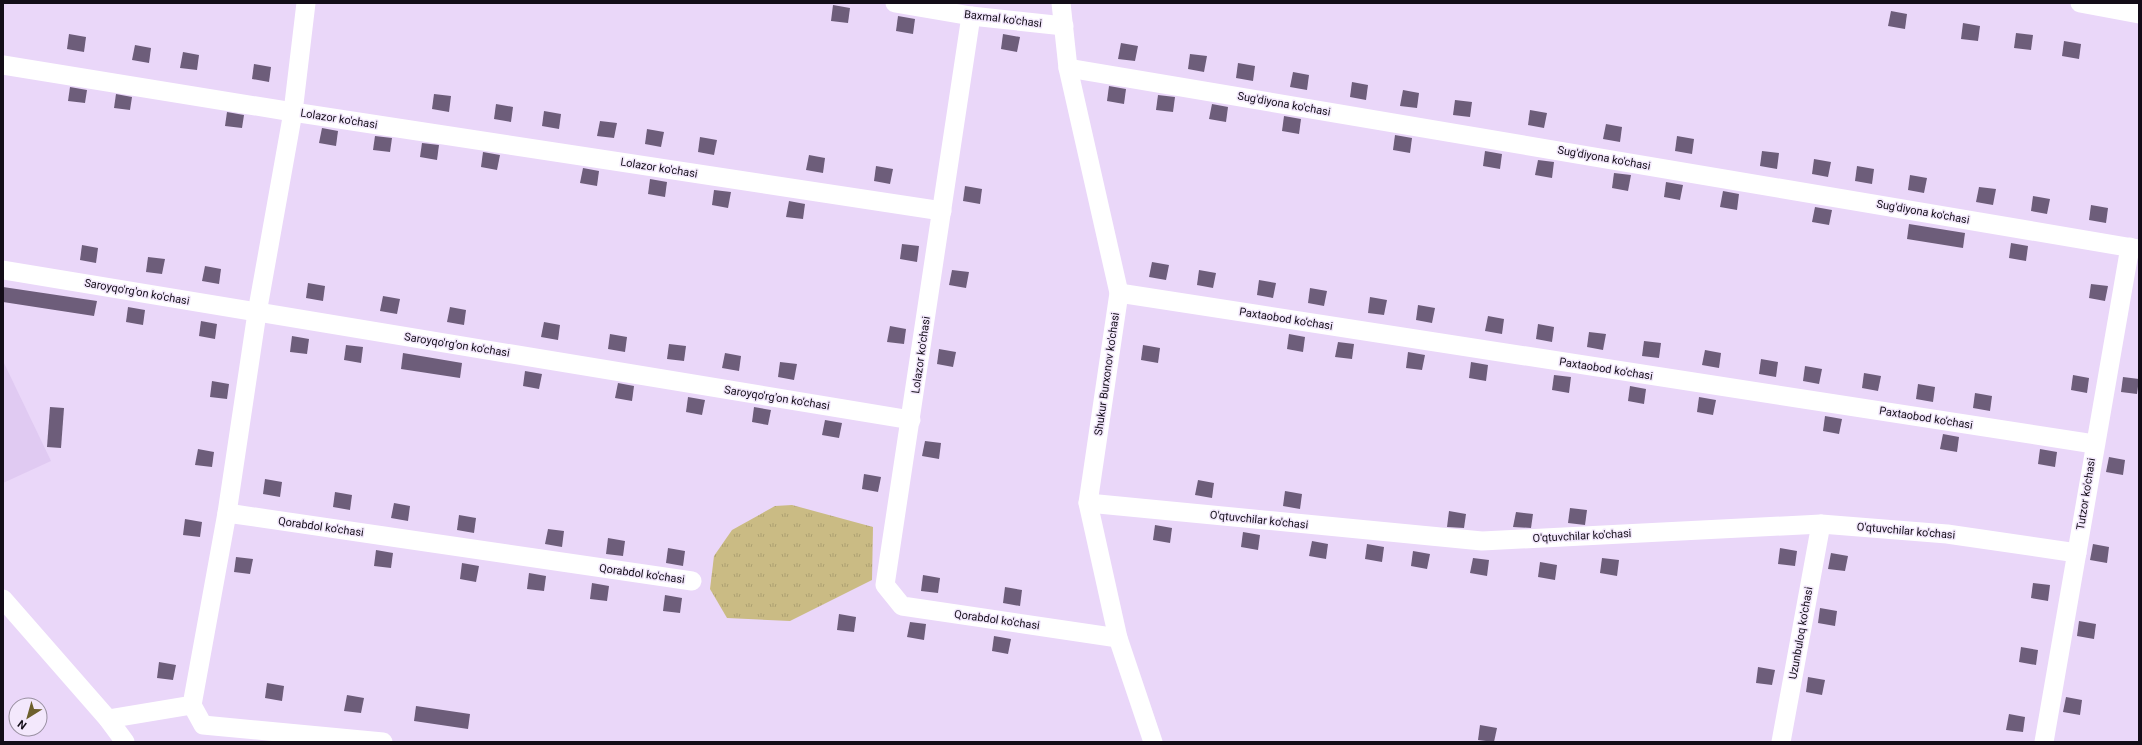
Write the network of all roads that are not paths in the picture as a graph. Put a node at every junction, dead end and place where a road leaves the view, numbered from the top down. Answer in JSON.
{"nodes":[{"id":1,"x":306,"y":3,"type":"edge"},
{"id":2,"x":895,"y":3,"type":"edge"},
{"id":3,"x":1061,"y":3,"type":"edge"},
{"id":4,"x":2089,"y":4,"type":"edge"},
{"id":5,"x":2139,"y":14,"type":"edge"},
{"id":6,"x":971,"y":16,"type":"junction"},
{"id":7,"x":1064,"y":26,"type":"junction"},
{"id":8,"x":3,"y":64,"type":"edge"},
{"id":9,"x":1068,"y":68,"type":"junction"},
{"id":10,"x":293,"y":112,"type":"junction"},
{"id":11,"x":942,"y":211,"type":"junction"},
{"id":12,"x":2134,"y":248,"type":"edge"},
{"id":13,"x":3,"y":270,"type":"edge"},
{"id":14,"x":1119,"y":293,"type":"junction"},
{"id":15,"x":257,"y":313,"type":"junction"},
{"id":16,"x":911,"y":420,"type":"junction"},
{"id":17,"x":2094,"y":444,"type":"junction"},
{"id":18,"x":1088,"y":503,"type":"junction"},
{"id":19,"x":227,"y":514,"type":"junction"},
{"id":20,"x":1821,"y":524,"type":"junction"},
{"id":21,"x":2077,"y":552,"type":"junction"},
{"id":22,"x":692,"y":581,"type":"dead end"},
{"id":23,"x":885,"y":585,"type":"joint"},
{"id":24,"x":5,"y":605,"type":"edge"},
{"id":25,"x":1118,"y":638,"type":"junction"},
{"id":26,"x":192,"y":705,"type":"junction"},
{"id":27,"x":108,"y":719,"type":"junction"},
{"id":28,"x":125,"y":742,"type":"edge"},
{"id":29,"x":383,"y":742,"type":"edge"},
{"id":30,"x":1154,"y":742,"type":"edge"},
{"id":31,"x":1781,"y":742,"type":"edge"},
{"id":32,"x":2044,"y":742,"type":"edge"}],
"edges":[{"from":1,"to":10,"type":"street"},
{"from":2,"to":6,"type":"street","name":"Baxmal ko'chasi"},
{"from":3,"to":7,"type":"street","name":"Shukur Burxonov ko'chasi"},
{"from":4,"to":5,"type":"street"},
{"from":6,"to":7,"type":"street","name":"Baxmal ko'chasi"},
{"from":6,"to":11,"type":"street"},
{"from":7,"to":9,"type":"street","name":"Shukur Burxonov ko'chasi"},
{"from":8,"to":10,"type":"street","name":"Lolazor ko'chasi"},
{"from":9,"to":12,"type":"street","name":"Sug'diyona ko'chasi"},
{"from":9,"to":14,"type":"street","name":"Shukur Burxonov ko'chasi"},
{"from":10,"to":11,"type":"street","name":"Lolazor ko'chasi"},
{"from":10,"to":15,"type":"street"},
{"from":11,"to":16,"type":"street","name":"Lolazor ko'chasi"},
{"from":12,"to":17,"type":"street","name":"Tutzor ko'chasi"},
{"from":13,"to":15,"type":"street","name":"Saroyqo'rg'on ko'chasi"},
{"from":14,"to":17,"type":"street","name":"Paxtaobod ko'chasi"},
{"from":14,"to":18,"type":"street","name":"Shukur Burxonov ko'chasi"},
{"from":15,"to":16,"type":"street","name":"Saroyqo'rg'on ko'chasi"},
{"from":15,"to":19,"type":"street"},
{"from":16,"to":23,"type":"street","name":"Lolazor ko'chasi"},
{"from":17,"to":21,"type":"street","name":"Tutzor ko'chasi"},
{"from":18,"to":20,"type":"street","name":"O'qtuvchilar ko'chasi"},
{"from":18,"to":25,"type":"street","name":"Shukur Burxonov ko'chasi"},
{"from":19,"to":22,"type":"street","name":"Qorabdol ko'chasi"},
{"from":19,"to":26,"type":"street"},
{"from":20,"to":21,"type":"street","name":"O'qtuvchilar ko'chasi"},
{"from":20,"to":31,"type":"street","name":"Uzunbuloq ko'chasi"},
{"from":21,"to":32,"type":"street","name":"Tutzor ko'chasi"},
{"from":23,"to":25,"type":"street","name":"Qorabdol ko'chasi"},
{"from":24,"to":27,"type":"street"},
{"from":25,"to":30,"type":"street","name":"Shukur Burxonov ko'chasi"},
{"from":26,"to":27,"type":"street"},
{"from":26,"to":29,"type":"street"},
{"from":27,"to":28,"type":"street"}]}
